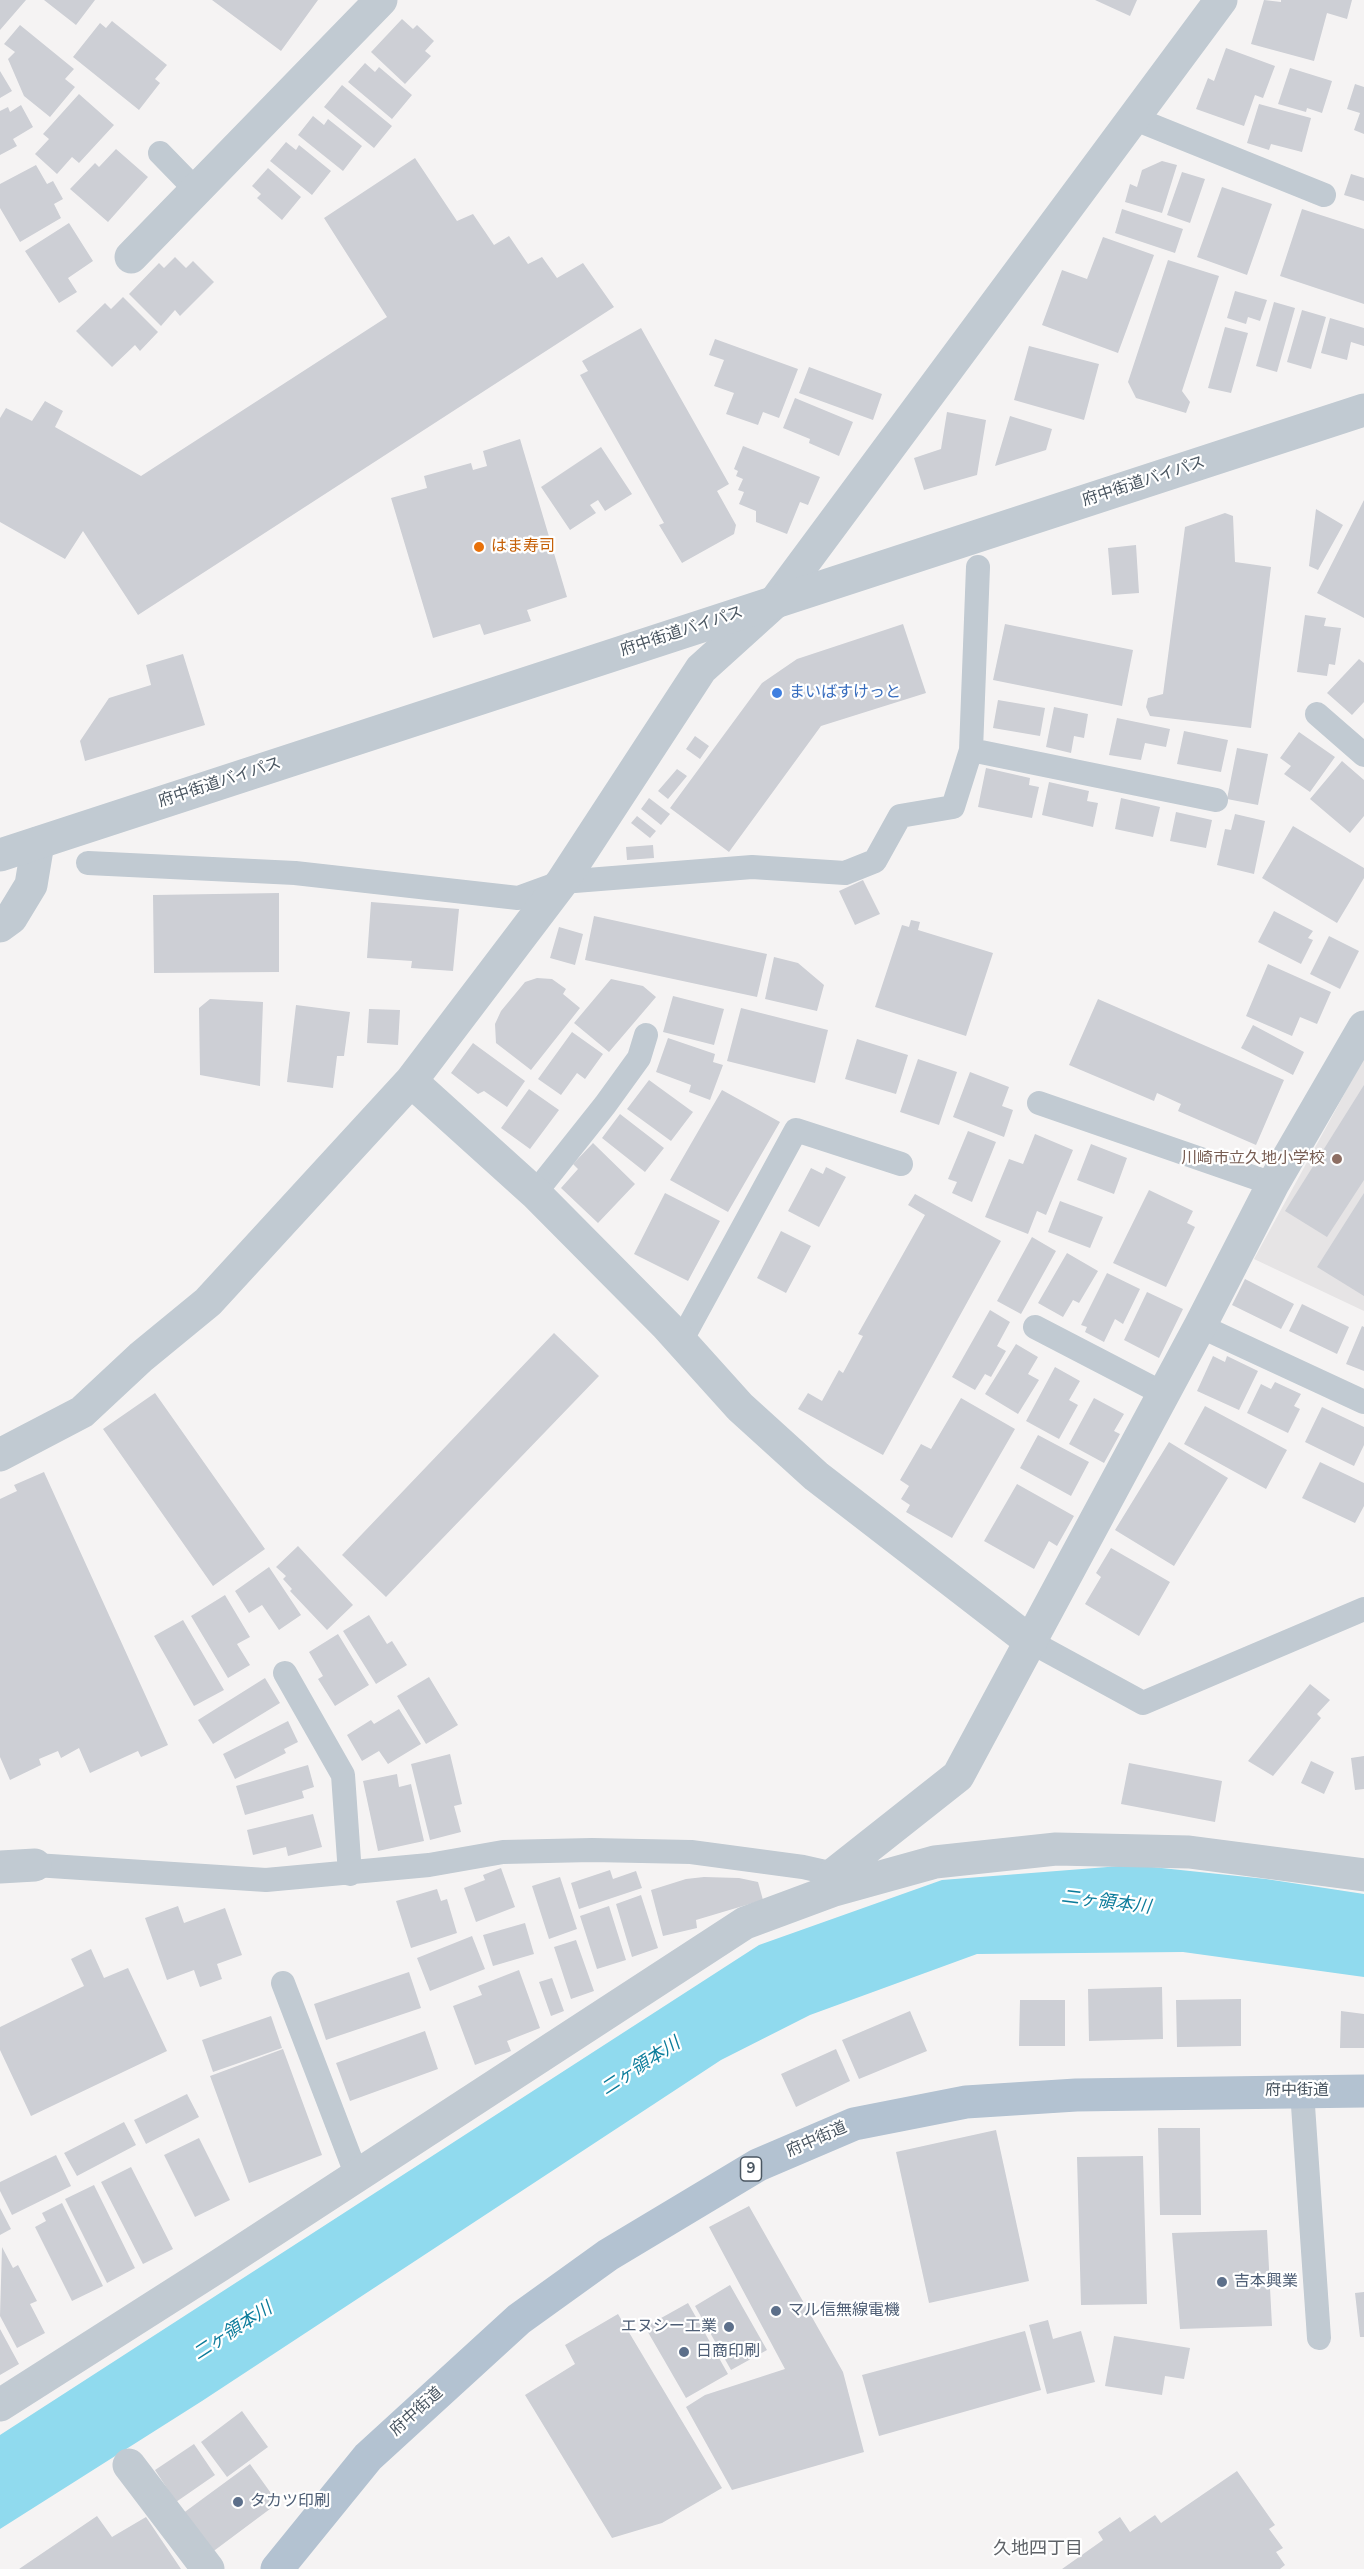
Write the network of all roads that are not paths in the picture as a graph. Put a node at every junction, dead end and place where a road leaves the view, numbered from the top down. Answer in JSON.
{"nodes":[{"id":1,"x":381,"y":0,"type":"edge"},
{"id":2,"x":1221,"y":0,"type":"edge"},
{"id":3,"x":1133,"y":118,"type":"junction"},
{"id":4,"x":160,"y":153,"type":"dead end"},
{"id":5,"x":196,"y":190,"type":"junction"},
{"id":6,"x":1324,"y":195,"type":"dead end"},
{"id":7,"x":131,"y":256,"type":"dead end"},
{"id":8,"x":1364,"y":410,"type":"edge"},
{"id":9,"x":978,"y":567,"type":"dead end"},
{"id":10,"x":774,"y":603,"type":"junction"},
{"id":11,"x":1317,"y":714,"type":"dead end"},
{"id":12,"x":971,"y":750,"type":"junction"},
{"id":13,"x":1364,"y":755,"type":"edge"},
{"id":14,"x":1216,"y":800,"type":"dead end"},
{"id":15,"x":38,"y":843,"type":"junction"},
{"id":16,"x":0,"y":855,"type":"edge"},
{"id":17,"x":88,"y":863,"type":"dead end"},
{"id":18,"x":562,"y":882,"type":"junction"},
{"id":19,"x":0,"y":926,"type":"edge"},
{"id":20,"x":1364,"y":1027,"type":"edge"},
{"id":21,"x":646,"y":1035,"type":"dead end"},
{"id":22,"x":411,"y":1081,"type":"junction"},
{"id":23,"x":1039,"y":1103,"type":"dead end"},
{"id":24,"x":901,"y":1164,"type":"dead end"},
{"id":25,"x":1273,"y":1184,"type":"junction"},
{"id":26,"x":535,"y":1193,"type":"junction"},
{"id":27,"x":1200,"y":1326,"type":"junction"},
{"id":28,"x":1035,"y":1327,"type":"dead end"},
{"id":29,"x":681,"y":1341,"type":"junction"},
{"id":30,"x":1164,"y":1394,"type":"junction"},
{"id":31,"x":1364,"y":1402,"type":"edge"},
{"id":32,"x":0,"y":1455,"type":"edge"},
{"id":33,"x":1364,"y":1609,"type":"edge"},
{"id":34,"x":1031,"y":1642,"type":"junction"},
{"id":35,"x":285,"y":1673,"type":"dead end"},
{"id":36,"x":35,"y":1865,"type":"joint"},
{"id":37,"x":0,"y":1867,"type":"edge"},
{"id":38,"x":350,"y":1874,"type":"junction"},
{"id":39,"x":1364,"y":1875,"type":"edge"},
{"id":40,"x":834,"y":1882,"type":"junction"},
{"id":41,"x":283,"y":1983,"type":"dead end"},
{"id":42,"x":1302,"y":2091,"type":"junction"},
{"id":43,"x":1364,"y":2091,"type":"edge"},
{"id":44,"x":357,"y":2176,"type":"junction"},
{"id":45,"x":1319,"y":2338,"type":"dead end"},
{"id":46,"x":0,"y":2405,"type":"edge"},
{"id":47,"x":129,"y":2465,"type":"dead end"},
{"id":48,"x":207,"y":2569,"type":"edge"},
{"id":49,"x":277,"y":2569,"type":"edge"}],
"edges":[{"from":1,"to":5,"type":"street"},
{"from":2,"to":3,"type":"street"},
{"from":3,"to":6,"type":"lane"},
{"from":3,"to":10,"type":"street"},
{"from":4,"to":5,"type":"lane"},
{"from":5,"to":7,"type":"street"},
{"from":8,"to":10,"type":"street","name":"府中街道バイパス"},
{"from":9,"to":12,"type":"lane"},
{"from":10,"to":15,"type":"street","name":"府中街道バイパス"},
{"from":10,"to":18,"type":"street"},
{"from":11,"to":13,"type":"lane"},
{"from":12,"to":14,"type":"lane"},
{"from":12,"to":18,"type":"lane"},
{"from":15,"to":16,"type":"street","name":"府中街道バイパス"},
{"from":15,"to":19,"type":"street"},
{"from":17,"to":18,"type":"lane"},
{"from":18,"to":22,"type":"street"},
{"from":20,"to":25,"type":"street"},
{"from":21,"to":26,"type":"lane"},
{"from":22,"to":26,"type":"street"},
{"from":22,"to":32,"type":"street"},
{"from":23,"to":25,"type":"lane"},
{"from":24,"to":29,"type":"lane"},
{"from":25,"to":27,"type":"street"},
{"from":26,"to":29,"type":"street"},
{"from":27,"to":30,"type":"street"},
{"from":27,"to":31,"type":"lane"},
{"from":28,"to":30,"type":"lane"},
{"from":29,"to":34,"type":"street"},
{"from":30,"to":34,"type":"street"},
{"from":33,"to":34,"type":"lane"},
{"from":34,"to":40,"type":"street"},
{"from":35,"to":38,"type":"lane"},
{"from":36,"to":37,"type":"street"},
{"from":36,"to":38,"type":"lane"},
{"from":38,"to":40,"type":"lane"},
{"from":39,"to":40,"type":"street"},
{"from":40,"to":44,"type":"street"},
{"from":41,"to":44,"type":"lane"},
{"from":42,"to":43,"type":"main road","name":"府中街道","number":"9"},
{"from":42,"to":45,"type":"lane"},
{"from":42,"to":49,"type":"main road","name":"府中街道","number":"9"},
{"from":44,"to":46,"type":"street"},
{"from":47,"to":48,"type":"street"}]}
